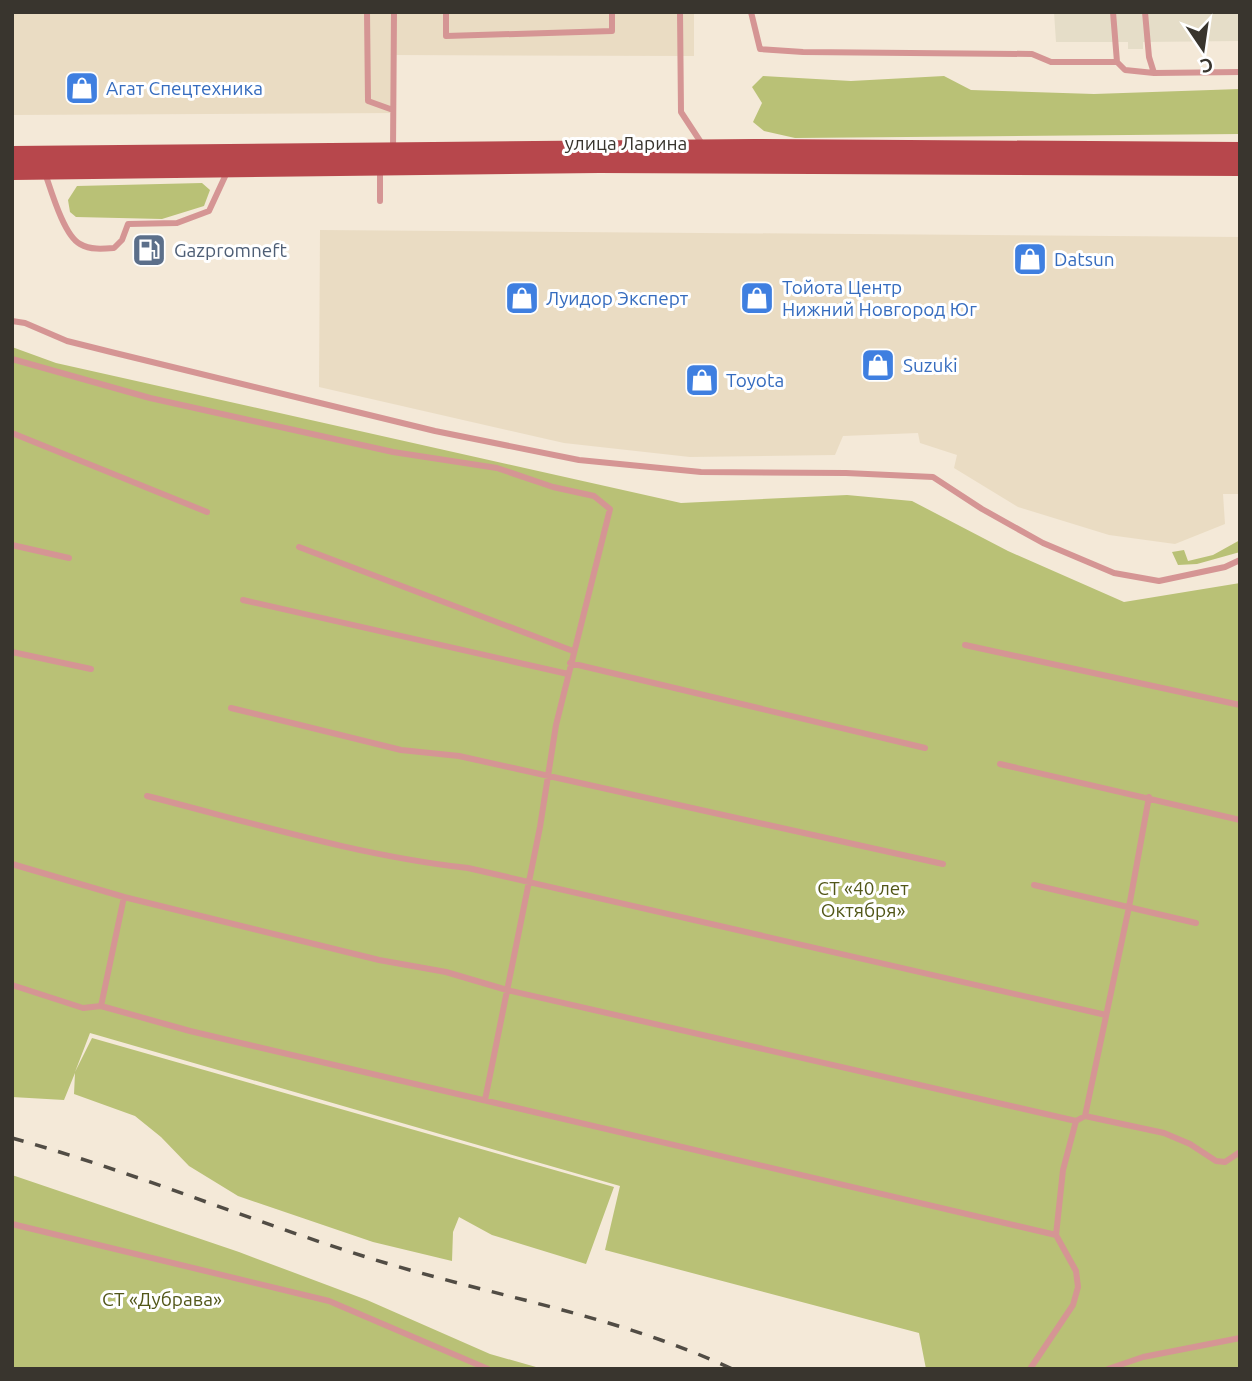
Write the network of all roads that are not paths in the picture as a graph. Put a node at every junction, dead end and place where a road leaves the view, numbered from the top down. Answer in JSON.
{"nodes":[{"id":1,"x":366,"y":12,"type":"edge"},
{"id":2,"x":394,"y":12,"type":"edge"},
{"id":3,"x":446,"y":12,"type":"edge"},
{"id":4,"x":612,"y":12,"type":"edge"},
{"id":5,"x":680,"y":12,"type":"edge"},
{"id":6,"x":751,"y":12,"type":"edge"},
{"id":7,"x":1113,"y":12,"type":"edge"},
{"id":8,"x":1145,"y":12,"type":"edge"},
{"id":9,"x":1117,"y":62,"type":"junction"},
{"id":10,"x":1154,"y":72,"type":"junction"},
{"id":11,"x":1240,"y":72,"type":"edge"},
{"id":12,"x":393,"y":110,"type":"junction"},
{"id":13,"x":705,"y":148,"type":"junction"},
{"id":14,"x":393,"y":151,"type":"junction"},
{"id":15,"x":1240,"y":151,"type":"edge"},
{"id":16,"x":18,"y":163,"type":"edge"},
{"id":17,"x":380,"y":167,"type":"junction"},
{"id":18,"x":1240,"y":167,"type":"edge"},
{"id":19,"x":229,"y":168,"type":"junction"},
{"id":20,"x":44,"y":170,"type":"junction"},
{"id":21,"x":380,"y":201,"type":"dead end"},
{"id":22,"x":12,"y":321,"type":"edge"},
{"id":23,"x":12,"y":359,"type":"edge"},
{"id":24,"x":12,"y":433,"type":"edge"},
{"id":25,"x":207,"y":512,"type":"dead end"},
{"id":26,"x":12,"y":545,"type":"edge"},
{"id":27,"x":299,"y":547,"type":"dead end"},
{"id":28,"x":69,"y":558,"type":"dead end"},
{"id":29,"x":1240,"y":560,"type":"edge"},
{"id":30,"x":243,"y":600,"type":"dead end"},
{"id":31,"x":965,"y":645,"type":"dead end"},
{"id":32,"x":573,"y":651,"type":"junction"},
{"id":33,"x":12,"y":652,"type":"edge"},
{"id":34,"x":570,"y":663,"type":"junction"},
{"id":35,"x":91,"y":669,"type":"dead end"},
{"id":36,"x":568,"y":674,"type":"junction"},
{"id":37,"x":1240,"y":705,"type":"edge"},
{"id":38,"x":231,"y":708,"type":"dead end"},
{"id":39,"x":925,"y":748,"type":"dead end"},
{"id":40,"x":1000,"y":764,"type":"dead end"},
{"id":41,"x":547,"y":776,"type":"junction"},
{"id":42,"x":147,"y":796,"type":"dead end"},
{"id":43,"x":1149,"y":797,"type":"junction"},
{"id":44,"x":1240,"y":820,"type":"edge"},
{"id":45,"x":12,"y":864,"type":"edge"},
{"id":46,"x":943,"y":864,"type":"dead end"},
{"id":47,"x":527,"y":882,"type":"junction"},
{"id":48,"x":1034,"y":886,"type":"dead end"},
{"id":49,"x":124,"y":897,"type":"junction"},
{"id":50,"x":1129,"y":907,"type":"junction"},
{"id":51,"x":1196,"y":923,"type":"dead end"},
{"id":52,"x":12,"y":985,"type":"edge"},
{"id":53,"x":507,"y":990,"type":"junction"},
{"id":54,"x":101,"y":1006,"type":"junction"},
{"id":55,"x":1106,"y":1015,"type":"junction"},
{"id":56,"x":485,"y":1100,"type":"junction"},
{"id":57,"x":1085,"y":1116,"type":"junction"},
{"id":58,"x":1076,"y":1121,"type":"junction"},
{"id":59,"x":1240,"y":1152,"type":"edge"},
{"id":60,"x":12,"y":1224,"type":"edge"},
{"id":61,"x":1056,"y":1236,"type":"junction"},
{"id":62,"x":1240,"y":1338,"type":"edge"},
{"id":63,"x":488,"y":1369,"type":"edge"},
{"id":64,"x":1030,"y":1369,"type":"edge"},
{"id":65,"x":1108,"y":1369,"type":"edge"}],
"edges":[{"from":1,"to":12,"type":"lane"},
{"from":2,"to":12,"type":"lane"},
{"from":3,"to":4,"type":"lane"},
{"from":5,"to":13,"type":"lane"},
{"from":6,"to":9,"type":"lane"},
{"from":7,"to":9,"type":"lane"},
{"from":8,"to":10,"type":"lane"},
{"from":9,"to":10,"type":"lane"},
{"from":10,"to":11,"type":"lane"},
{"from":12,"to":14,"type":"lane"},
{"from":13,"to":14,"type":"main road","name":"улица Ларина"},
{"from":13,"to":15,"type":"main road","name":"улица Ларина"},
{"from":14,"to":16,"type":"main road","name":"улица Ларина"},
{"from":16,"to":20,"type":"main road","name":"улица Ларина"},
{"from":17,"to":18,"type":"main road","name":"улица Ларина"},
{"from":17,"to":19,"type":"main road","name":"улица Ларина"},
{"from":17,"to":21,"type":"lane"},
{"from":19,"to":20,"type":"main road","name":"улица Ларина"},
{"from":19,"to":20,"type":"lane"},
{"from":22,"to":29,"type":"lane"},
{"from":23,"to":32,"type":"lane"},
{"from":24,"to":25,"type":"lane"},
{"from":26,"to":28,"type":"lane"},
{"from":27,"to":32,"type":"lane"},
{"from":30,"to":36,"type":"lane"},
{"from":31,"to":37,"type":"lane"},
{"from":32,"to":34,"type":"lane"},
{"from":33,"to":35,"type":"lane"},
{"from":34,"to":36,"type":"lane"},
{"from":34,"to":39,"type":"lane"},
{"from":36,"to":41,"type":"lane"},
{"from":38,"to":41,"type":"lane"},
{"from":40,"to":43,"type":"lane"},
{"from":41,"to":46,"type":"lane"},
{"from":41,"to":47,"type":"lane"},
{"from":42,"to":47,"type":"lane"},
{"from":43,"to":44,"type":"lane"},
{"from":43,"to":50,"type":"lane"},
{"from":45,"to":49,"type":"lane"},
{"from":47,"to":53,"type":"lane"},
{"from":47,"to":55,"type":"lane"},
{"from":48,"to":50,"type":"lane"},
{"from":49,"to":53,"type":"lane"},
{"from":49,"to":54,"type":"lane"},
{"from":50,"to":51,"type":"lane"},
{"from":50,"to":55,"type":"lane"},
{"from":52,"to":54,"type":"lane"},
{"from":53,"to":56,"type":"lane"},
{"from":53,"to":58,"type":"lane"},
{"from":54,"to":56,"type":"lane"},
{"from":55,"to":57,"type":"lane"},
{"from":56,"to":61,"type":"lane"},
{"from":57,"to":58,"type":"lane"},
{"from":57,"to":59,"type":"lane"},
{"from":58,"to":61,"type":"lane"},
{"from":60,"to":63,"type":"lane"},
{"from":61,"to":64,"type":"lane"},
{"from":62,"to":65,"type":"lane"}]}
